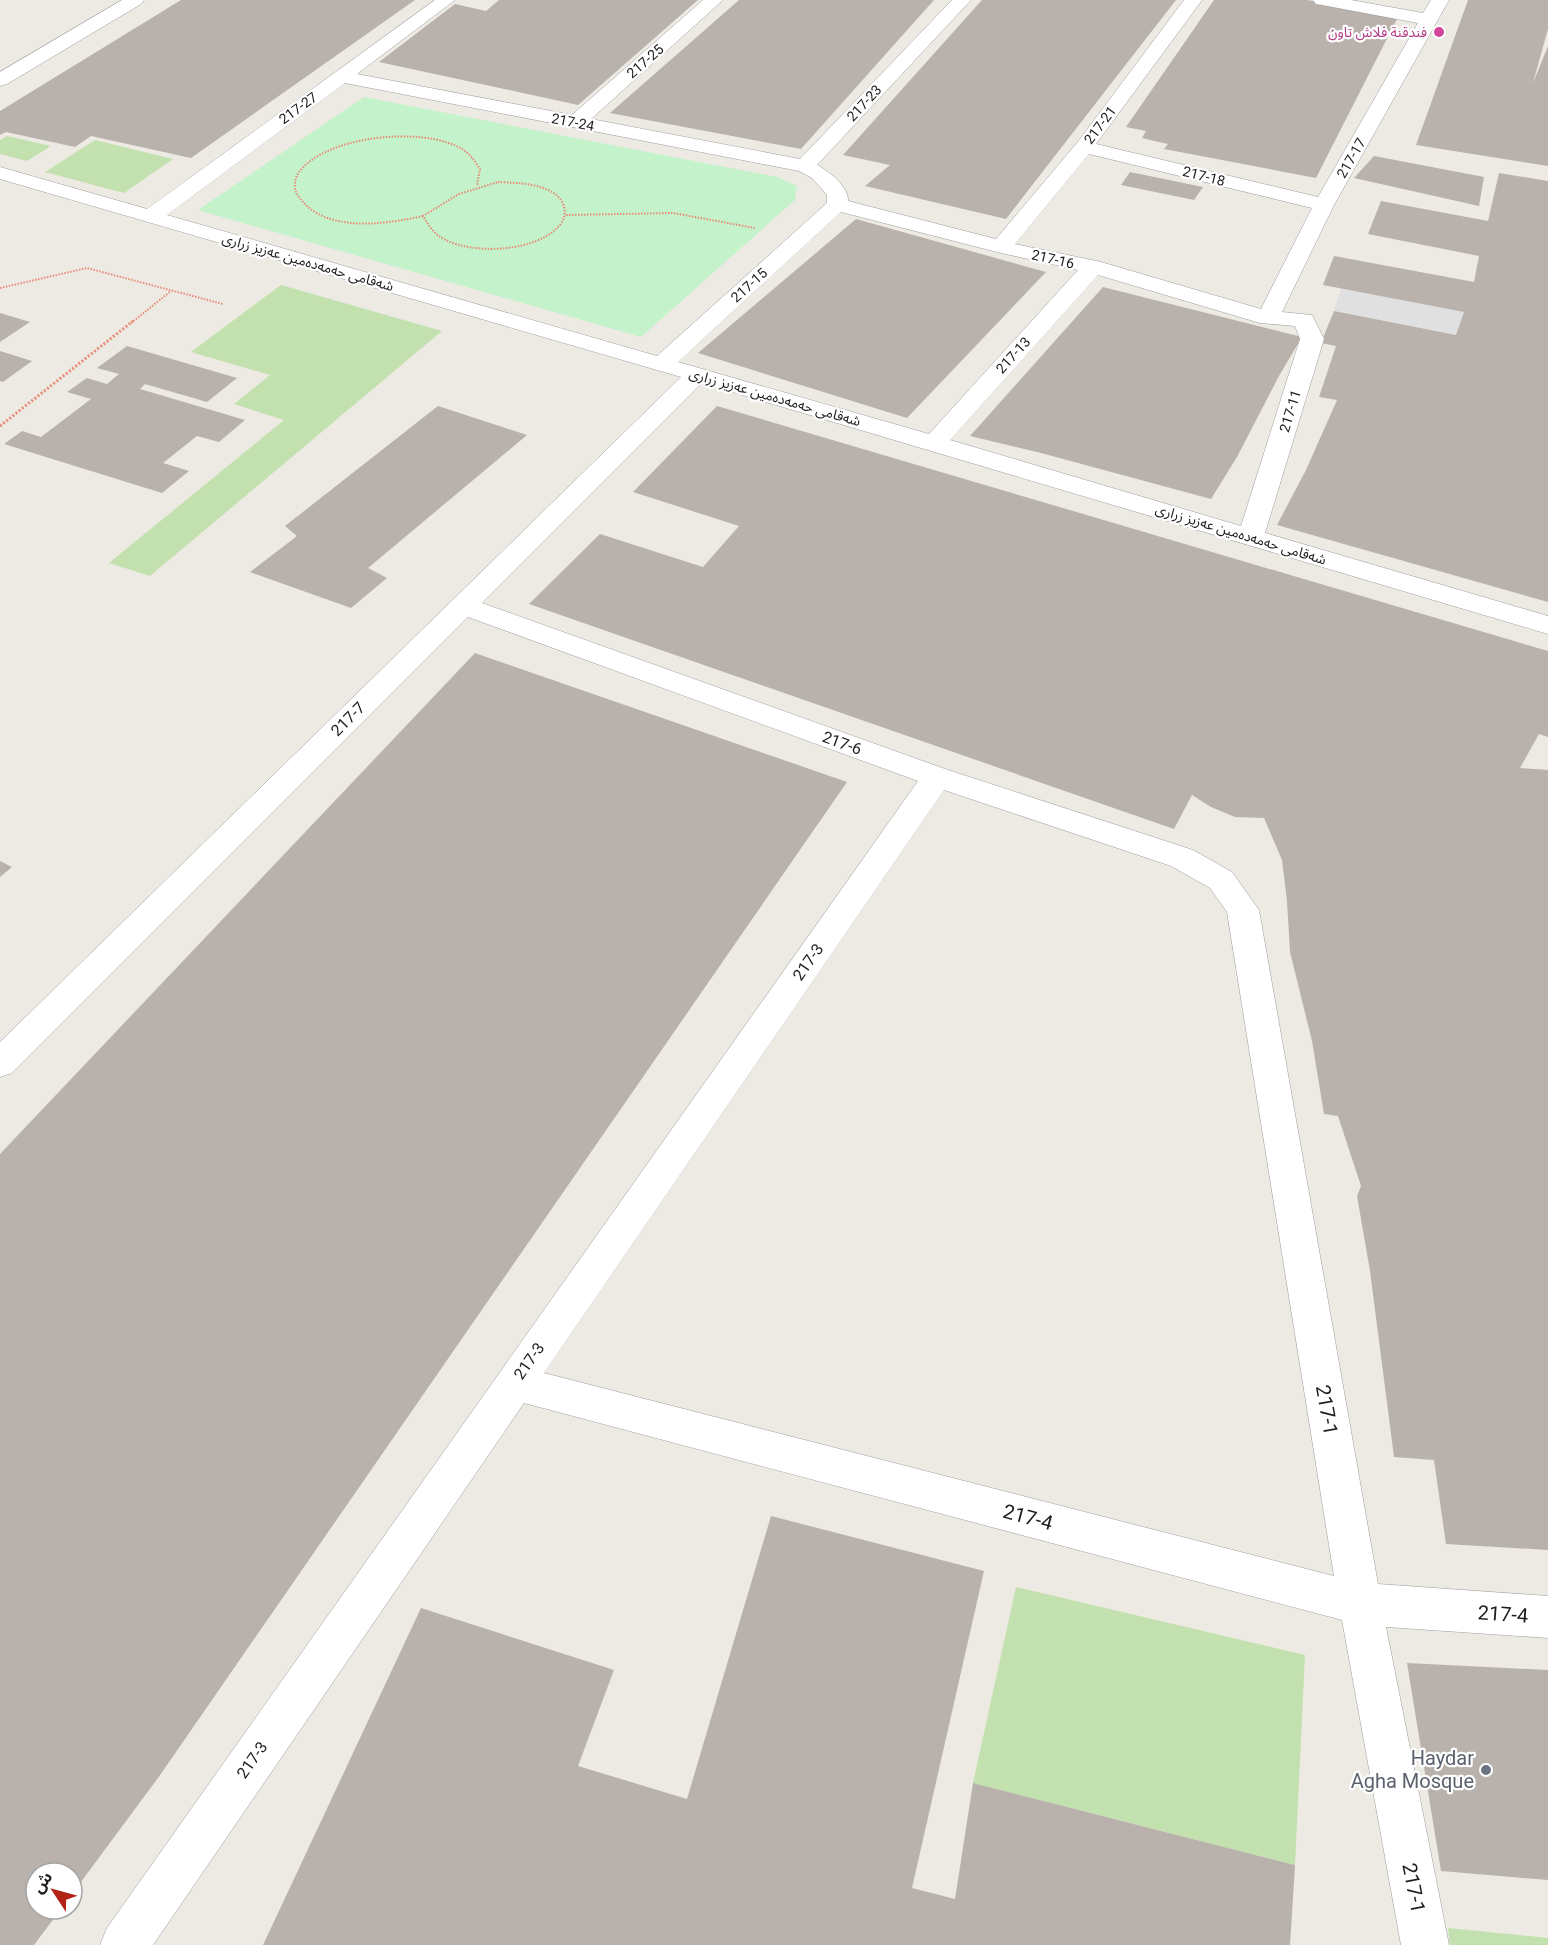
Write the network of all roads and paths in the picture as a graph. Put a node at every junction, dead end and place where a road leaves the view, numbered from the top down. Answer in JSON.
{"nodes":[{"id":1,"x":135,"y":0,"type":"edge"},
{"id":2,"x":446,"y":0,"type":"edge"},
{"id":3,"x":714,"y":0,"type":"edge"},
{"id":4,"x":962,"y":0,"type":"edge"},
{"id":5,"x":1193,"y":0,"type":"edge"},
{"id":6,"x":1322,"y":0,"type":"edge"},
{"id":7,"x":1440,"y":0,"type":"edge"},
{"id":8,"x":1430,"y":20,"type":"junction"},
{"id":9,"x":9,"y":68,"type":"edge"},
{"id":10,"x":340,"y":77,"type":"junction"},
{"id":11,"x":0,"y":80,"type":"edge"},
{"id":12,"x":575,"y":123,"type":"junction"},
{"id":13,"x":1084,"y":147,"type":"junction"},
{"id":14,"x":805,"y":166,"type":"junction"},
{"id":15,"x":0,"y":173,"type":"edge"},
{"id":16,"x":477,"y":185,"type":"junction"},
{"id":17,"x":837,"y":205,"type":"junction"},
{"id":18,"x":1324,"y":205,"type":"junction"},
{"id":19,"x":566,"y":215,"type":"junction"},
{"id":20,"x":423,"y":216,"type":"junction"},
{"id":21,"x":150,"y":217,"type":"junction"},
{"id":22,"x":803,"y":236,"type":"junction"},
{"id":23,"x":1002,"y":247,"type":"junction"},
{"id":24,"x":1093,"y":267,"type":"junction"},
{"id":25,"x":0,"y":288,"type":"edge"},
{"id":26,"x":172,"y":290,"type":"junction"},
{"id":27,"x":223,"y":304,"type":"dead end"},
{"id":28,"x":1268,"y":318,"type":"junction"},
{"id":29,"x":662,"y":365,"type":"junction"},
{"id":30,"x":696,"y":375,"type":"junction"},
{"id":31,"x":0,"y":426,"type":"edge"},
{"id":32,"x":934,"y":443,"type":"junction"},
{"id":33,"x":1251,"y":537,"type":"junction"},
{"id":34,"x":463,"y":606,"type":"junction"},
{"id":35,"x":1548,"y":625,"type":"edge"},
{"id":36,"x":936,"y":777,"type":"junction"},
{"id":37,"x":1221,"y":880,"type":"joint"},
{"id":38,"x":0,"y":1063,"type":"edge"},
{"id":39,"x":514,"y":1383,"type":"junction"},
{"id":40,"x":1360,"y":1604,"type":"junction"},
{"id":41,"x":1548,"y":1617,"type":"edge"},
{"id":42,"x":124,"y":1945,"type":"edge"},
{"id":43,"x":1425,"y":1945,"type":"edge"}],
"edges":[{"from":1,"to":9,"type":"street"},
{"from":2,"to":10,"type":"street","name":"217-27"},
{"from":3,"to":12,"type":"street","name":"217-25"},
{"from":4,"to":14,"type":"street","name":"217-23"},
{"from":5,"to":13,"type":"street","name":"217-21"},
{"from":6,"to":8,"type":"street"},
{"from":7,"to":8,"type":"street","name":"217-17"},
{"from":8,"to":18,"type":"street","name":"217-17"},
{"from":9,"to":11,"type":"street"},
{"from":10,"to":12,"type":"street","name":"217-24"},
{"from":10,"to":21,"type":"street","name":"217-27"},
{"from":12,"to":14,"type":"street","name":"217-24"},
{"from":13,"to":18,"type":"street","name":"217-18"},
{"from":13,"to":23,"type":"street","name":"217-21"},
{"from":14,"to":17,"type":"street"},
{"from":15,"to":21,"type":"street","name":"شەقامی حەمەدەمین عەزیز زراری"},
{"from":16,"to":19,"type":"path"},
{"from":16,"to":20,"type":"path"},
{"from":16,"to":20,"type":"path"},
{"from":17,"to":22,"type":"street","name":"217-15"},
{"from":17,"to":23,"type":"street","name":"217-16"},
{"from":18,"to":28,"type":"street","name":"217-17"},
{"from":19,"to":20,"type":"path"},
{"from":19,"to":22,"type":"path"},
{"from":21,"to":29,"type":"street","name":"شەقامی حەمەدەمین عەزیز زراری"},
{"from":22,"to":29,"type":"street","name":"217-15"},
{"from":23,"to":24,"type":"street","name":"217-16"},
{"from":24,"to":28,"type":"street","name":"217-16"},
{"from":24,"to":32,"type":"street","name":"217-13"},
{"from":25,"to":26,"type":"path"},
{"from":26,"to":27,"type":"path"},
{"from":26,"to":31,"type":"path"},
{"from":28,"to":33,"type":"street","name":"217-11"},
{"from":29,"to":30,"type":"street","name":"شەقامی حەمەدەمین عەزیز زراری"},
{"from":30,"to":32,"type":"street","name":"شەقامی حەمەدەمین عەزیز زراری"},
{"from":30,"to":34,"type":"street","name":"217-7"},
{"from":32,"to":33,"type":"street","name":"شەقامی حەمەدەمین عەزیز زراری"},
{"from":33,"to":35,"type":"street","name":"شەقامی حەمەدەمین عەزیز زراری"},
{"from":34,"to":36,"type":"street","name":"217-6"},
{"from":34,"to":38,"type":"street","name":"217-7"},
{"from":36,"to":37,"type":"street","name":"217-6"},
{"from":36,"to":39,"type":"street","name":"217-3"},
{"from":37,"to":40,"type":"street","name":"217-1"},
{"from":39,"to":40,"type":"street","name":"217-4"},
{"from":39,"to":42,"type":"street","name":"217-3"},
{"from":40,"to":41,"type":"street","name":"217-4"},
{"from":40,"to":43,"type":"street","name":"217-1"}]}
